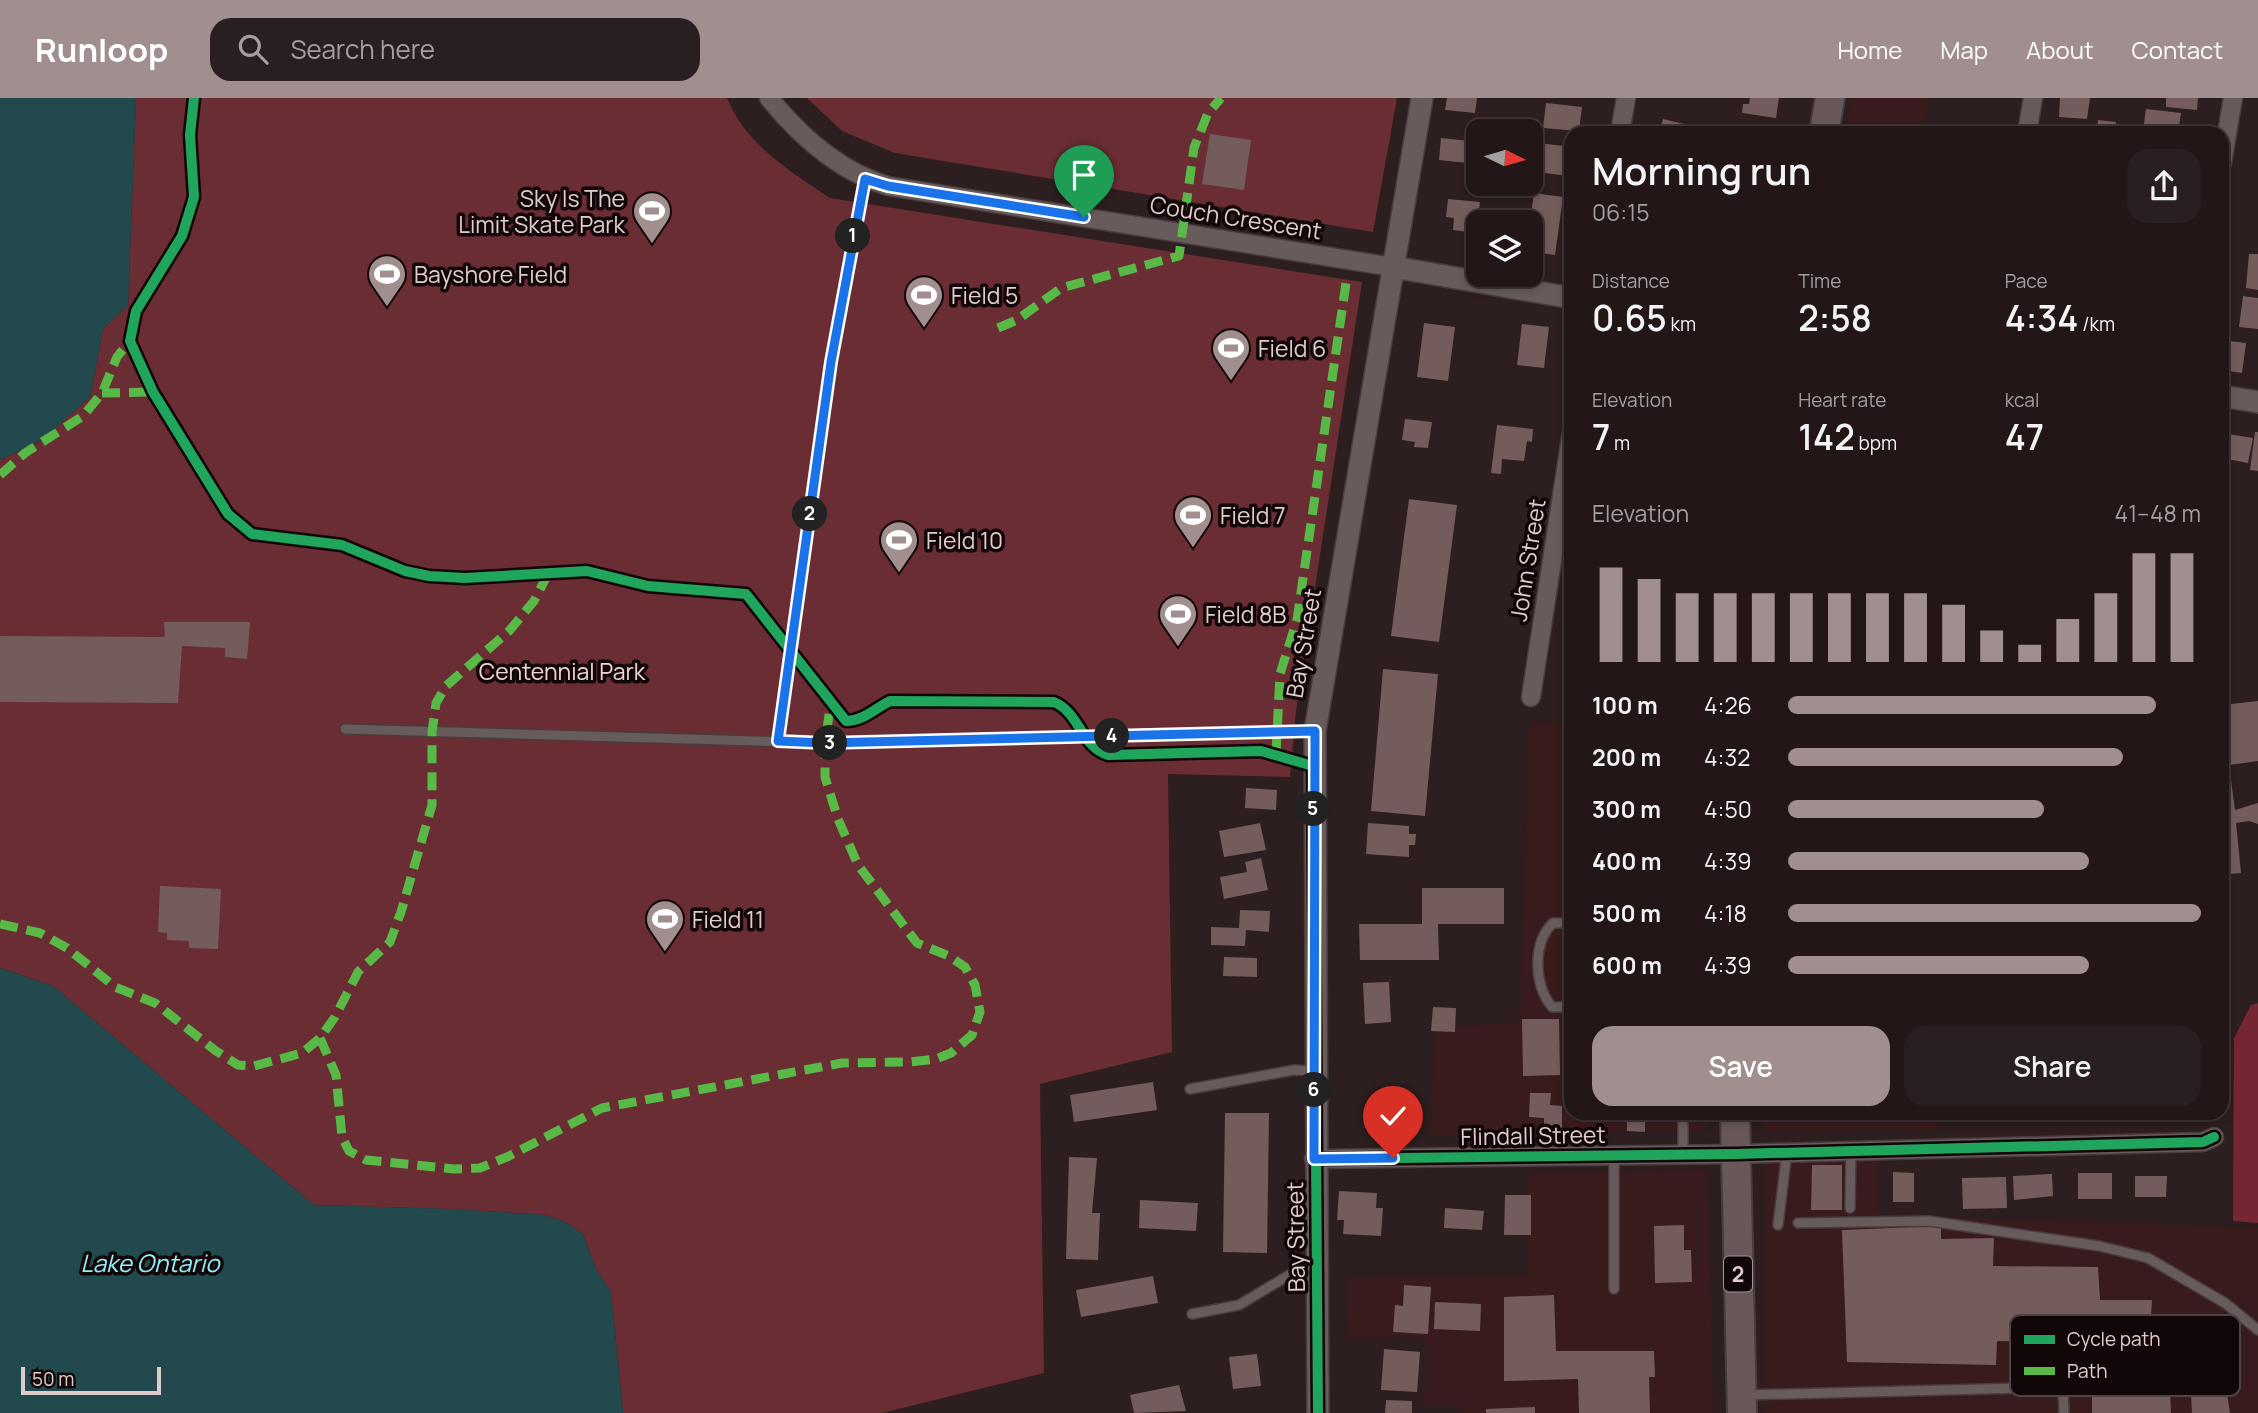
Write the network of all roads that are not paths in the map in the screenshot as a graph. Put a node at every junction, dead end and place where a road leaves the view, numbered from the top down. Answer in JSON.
{"nodes":[{"id":1,"x":769,"y":98,"type":"edge"},
{"id":2,"x":1422,"y":98,"type":"edge"},
{"id":3,"x":1626,"y":98,"type":"edge"},
{"id":4,"x":1830,"y":98,"type":"edge"},
{"id":5,"x":2033,"y":98,"type":"edge"},
{"id":6,"x":2233,"y":98,"type":"edge"},
{"id":7,"x":1621,"y":126,"type":"edge"},
{"id":8,"x":1825,"y":126,"type":"edge"},
{"id":9,"x":2028,"y":126,"type":"edge"},
{"id":10,"x":2228,"y":126,"type":"edge"},
{"id":11,"x":865,"y":179,"type":"junction"},
{"id":12,"x":1393,"y":267,"type":"junction"},
{"id":13,"x":1564,"y":297,"type":"edge"},
{"id":14,"x":2229,"y":397,"type":"edge"},
{"id":15,"x":2258,"y":402,"type":"edge"},
{"id":16,"x":1564,"y":483,"type":"edge"},
{"id":17,"x":1531,"y":697,"type":"dead end"},
{"id":18,"x":345,"y":729,"type":"dead end"},
{"id":19,"x":1315,"y":731,"type":"junction"},
{"id":20,"x":778,"y":741,"type":"junction"},
{"id":21,"x":1564,"y":923,"type":"edge"},
{"id":22,"x":1564,"y":1007,"type":"edge"},
{"id":23,"x":1314,"y":1071,"type":"junction"},
{"id":24,"x":1190,"y":1089,"type":"dead end"},
{"id":25,"x":1683,"y":1120,"type":"edge"},
{"id":26,"x":1735,"y":1120,"type":"edge"},
{"id":27,"x":2214,"y":1138,"type":"dead end"},
{"id":28,"x":1851,"y":1150,"type":"junction"},
{"id":29,"x":1787,"y":1152,"type":"junction"},
{"id":30,"x":1683,"y":1154,"type":"junction"},
{"id":31,"x":1736,"y":1154,"type":"junction"},
{"id":32,"x":1614,"y":1155,"type":"junction"},
{"id":33,"x":1314,"y":1159,"type":"junction"},
{"id":34,"x":1850,"y":1208,"type":"dead end"},
{"id":35,"x":1798,"y":1223,"type":"dead end"},
{"id":36,"x":1778,"y":1225,"type":"dead end"},
{"id":37,"x":1316,"y":1270,"type":"junction"},
{"id":38,"x":1614,"y":1289,"type":"dead end"},
{"id":39,"x":1192,"y":1314,"type":"dead end"},
{"id":40,"x":2240,"y":1315,"type":"edge"},
{"id":41,"x":2240,"y":1315,"type":"edge"},
{"id":42,"x":2258,"y":1330,"type":"edge"},
{"id":43,"x":2010,"y":1390,"type":"edge"},
{"id":44,"x":1742,"y":1404,"type":"edge"},
{"id":45,"x":1318,"y":1413,"type":"edge"}],
"edges":[{"from":1,"to":11,"type":"street","name":"Couch Crescent"},
{"from":2,"to":12,"type":"street","name":"Bay Street"},
{"from":3,"to":7,"type":"street"},
{"from":4,"to":8,"type":"main road"},
{"from":5,"to":9,"type":"street"},
{"from":6,"to":10,"type":"street"},
{"from":11,"to":12,"type":"street","name":"Couch Crescent"},
{"from":11,"to":20,"type":"lane"},
{"from":12,"to":13,"type":"street"},
{"from":12,"to":19,"type":"street","name":"Bay Street"},
{"from":14,"to":15,"type":"street"},
{"from":16,"to":17,"type":"street","name":"John Street"},
{"from":18,"to":20,"type":"lane"},
{"from":19,"to":20,"type":"lane"},
{"from":19,"to":23,"type":"street","name":"Bay Street"},
{"from":21,"to":22,"type":"lane"},
{"from":23,"to":24,"type":"lane"},
{"from":23,"to":33,"type":"street","name":"Bay Street"},
{"from":25,"to":30,"type":"lane"},
{"from":26,"to":31,"type":"main road","number":"2"},
{"from":27,"to":28,"type":"street","name":"Flindall Street"},
{"from":28,"to":29,"type":"street","name":"Flindall Street"},
{"from":28,"to":34,"type":"lane"},
{"from":29,"to":31,"type":"street","name":"Flindall Street"},
{"from":29,"to":36,"type":"lane"},
{"from":30,"to":31,"type":"street","name":"Flindall Street"},
{"from":30,"to":32,"type":"street","name":"Flindall Street"},
{"from":31,"to":44,"type":"main road","number":"2"},
{"from":32,"to":33,"type":"street","name":"Flindall Street"},
{"from":32,"to":38,"type":"lane"},
{"from":33,"to":37,"type":"street","name":"Bay Street"},
{"from":35,"to":40,"type":"lane"},
{"from":37,"to":39,"type":"lane"},
{"from":37,"to":45,"type":"street","name":"Bay Street"},
{"from":41,"to":42,"type":"lane"},
{"from":43,"to":44,"type":"lane"}]}
